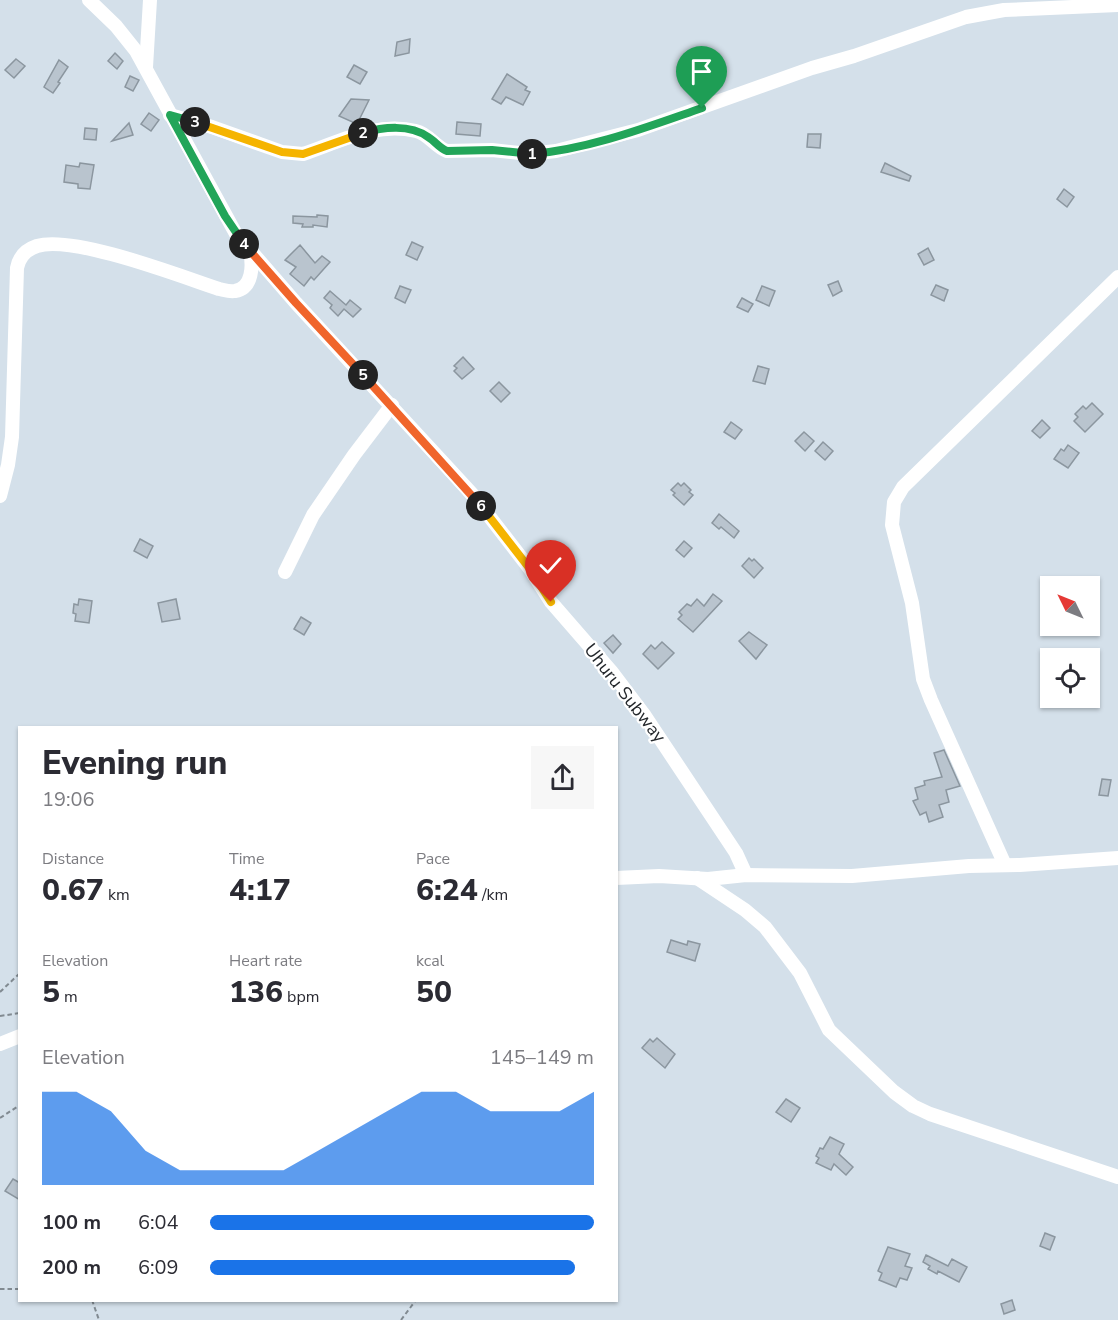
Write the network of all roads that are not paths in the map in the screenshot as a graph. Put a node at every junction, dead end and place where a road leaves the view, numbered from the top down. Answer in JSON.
{"nodes":[{"id":1,"x":89,"y":0,"type":"edge"},
{"id":2,"x":150,"y":0,"type":"edge"},
{"id":3,"x":1118,"y":5,"type":"edge"},
{"id":4,"x":146,"y":67,"type":"junction"},
{"id":5,"x":170,"y":115,"type":"junction"},
{"id":6,"x":249,"y":250,"type":"junction"},
{"id":7,"x":1118,"y":277,"type":"edge"},
{"id":8,"x":392,"y":405,"type":"junction"},
{"id":9,"x":0,"y":496,"type":"edge"},
{"id":10,"x":285,"y":572,"type":"dead end"},
{"id":11,"x":1118,"y":858,"type":"edge"},
{"id":12,"x":1005,"y":865,"type":"junction"},
{"id":13,"x":746,"y":875,"type":"junction"},
{"id":14,"x":618,"y":878,"type":"edge"},
{"id":15,"x":697,"y":878,"type":"junction"},
{"id":16,"x":18,"y":1037,"type":"edge"},
{"id":17,"x":0,"y":1044,"type":"edge"},
{"id":18,"x":1118,"y":1178,"type":"edge"}],
"edges":[{"from":1,"to":4,"type":"street","name":"Uhuru Subway"},
{"from":2,"to":4,"type":"street"},
{"from":3,"to":5,"type":"street"},
{"from":4,"to":5,"type":"street","name":"Uhuru Subway"},
{"from":5,"to":6,"type":"street","name":"Uhuru Subway"},
{"from":6,"to":8,"type":"street","name":"Uhuru Subway"},
{"from":6,"to":9,"type":"street"},
{"from":7,"to":12,"type":"street"},
{"from":8,"to":10,"type":"street"},
{"from":8,"to":13,"type":"street","name":"Uhuru Subway"},
{"from":11,"to":12,"type":"street"},
{"from":12,"to":13,"type":"street"},
{"from":13,"to":15,"type":"street"},
{"from":14,"to":15,"type":"street"},
{"from":15,"to":18,"type":"street"},
{"from":16,"to":17,"type":"street"}]}
